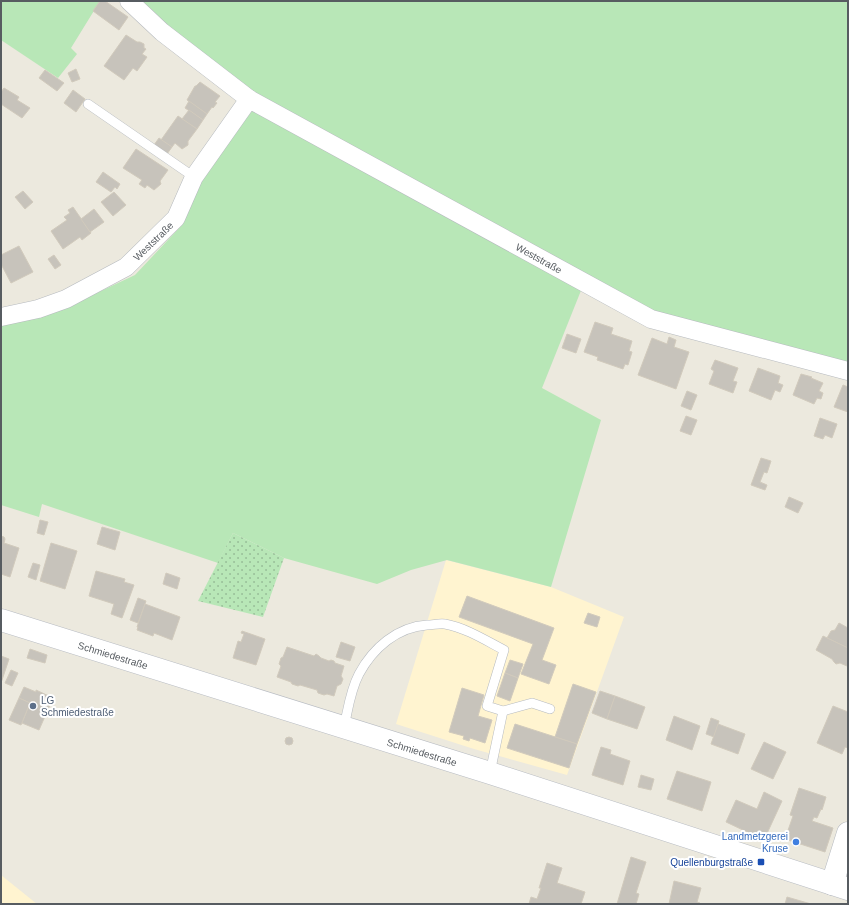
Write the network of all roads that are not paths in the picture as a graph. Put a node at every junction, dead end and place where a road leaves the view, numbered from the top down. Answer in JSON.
{"nodes":[{"id":1,"x":129,"y":1,"type":"edge"},
{"id":2,"x":249,"y":99,"type":"junction"},
{"id":3,"x":88,"y":104,"type":"dead end"},
{"id":4,"x":194,"y":177,"type":"junction"},
{"id":5,"x":1,"y":317,"type":"edge"},
{"id":6,"x":848,"y":371,"type":"edge"},
{"id":7,"x":1,"y":620,"type":"edge"},
{"id":8,"x":550,"y":709,"type":"dead end"},
{"id":9,"x":503,"y":711,"type":"junction"},
{"id":10,"x":344,"y":728,"type":"junction"},
{"id":11,"x":490,"y":773,"type":"junction"},
{"id":12,"x":848,"y":833,"type":"edge"},
{"id":13,"x":842,"y":885,"type":"edge"}],
"edges":[{"from":1,"to":2,"type":"street","name":"Weststraße"},
{"from":2,"to":4,"type":"street","name":"Weststraße"},
{"from":2,"to":6,"type":"street","name":"Weststraße"},
{"from":3,"to":4,"type":"lane"},
{"from":4,"to":5,"type":"street","name":"Weststraße"},
{"from":7,"to":10,"type":"main road","name":"Schmiedestraße"},
{"from":8,"to":9,"type":"lane"},
{"from":9,"to":10,"type":"lane"},
{"from":9,"to":11,"type":"lane"},
{"from":10,"to":11,"type":"main road","name":"Schmiedestraße"},
{"from":11,"to":13,"type":"main road","name":"Schmiedestraße"},
{"from":12,"to":13,"type":"main road"}]}
